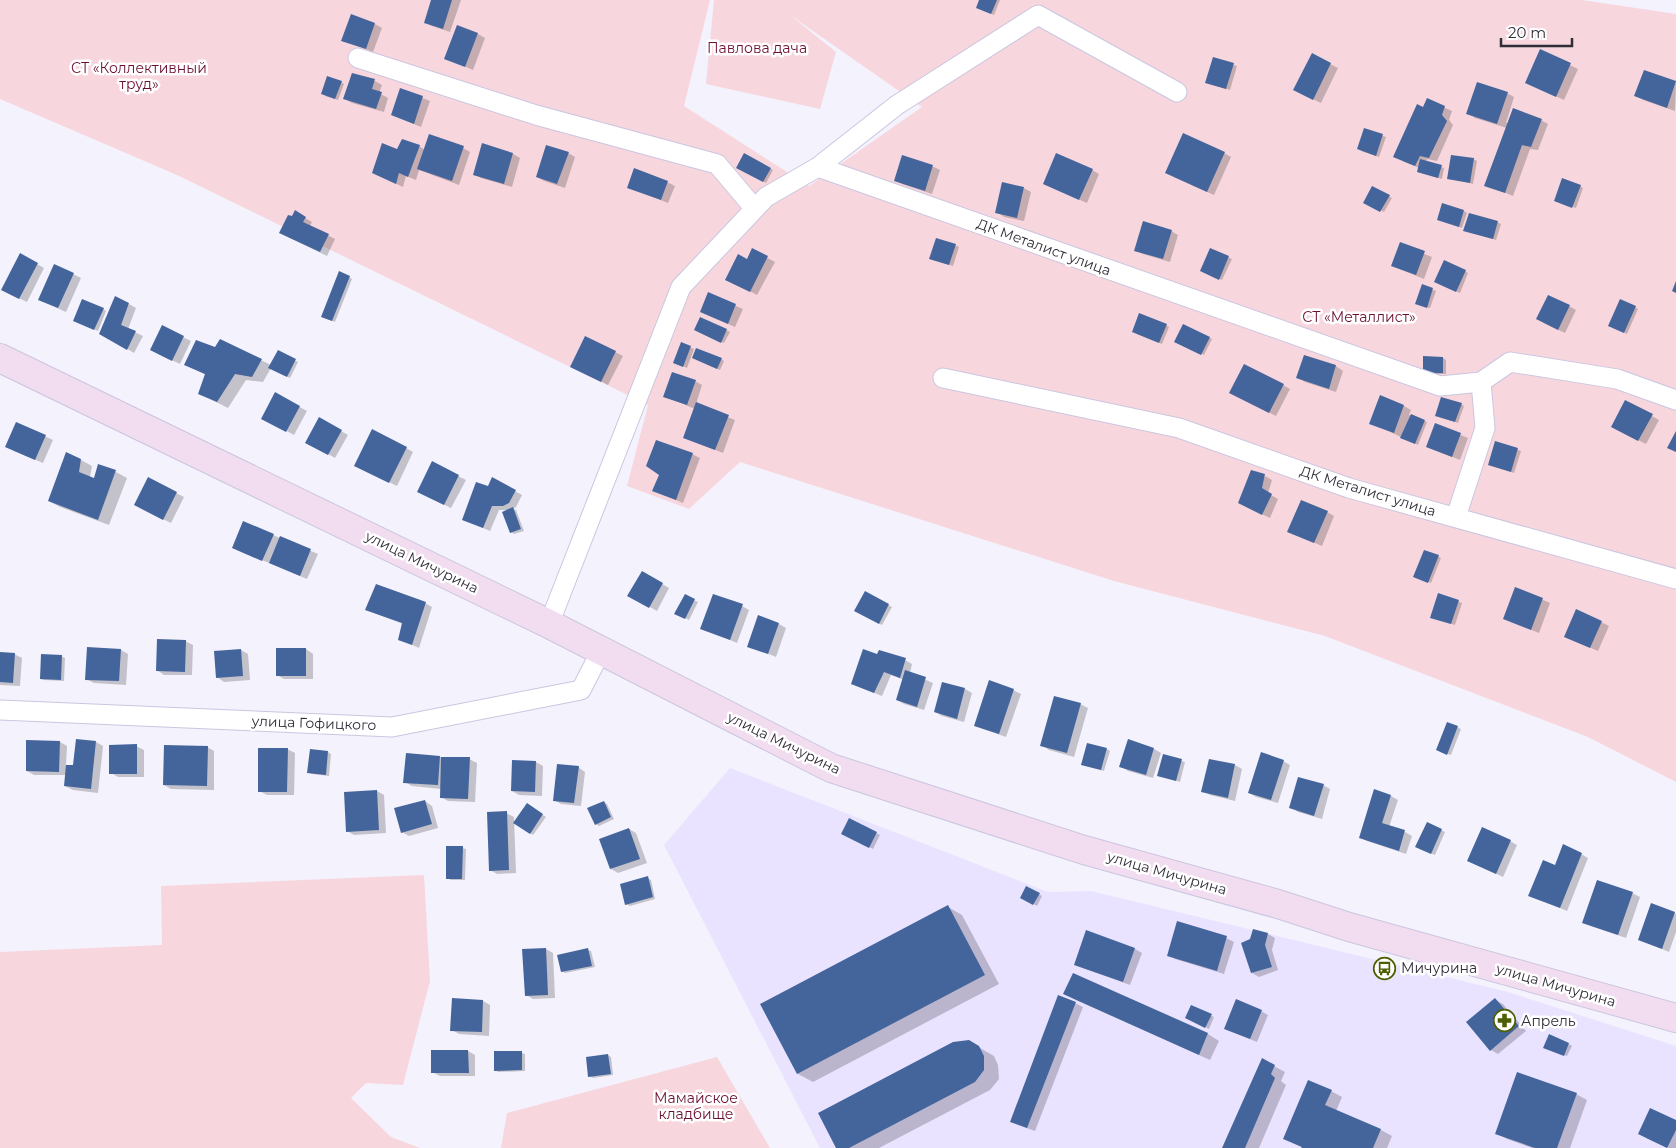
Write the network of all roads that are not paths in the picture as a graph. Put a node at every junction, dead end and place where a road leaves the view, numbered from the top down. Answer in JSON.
{"nodes":[{"id":1,"x":358,"y":58,"type":"dead end"},
{"id":2,"x":1177,"y":92,"type":"dead end"},
{"id":3,"x":818,"y":167,"type":"junction"},
{"id":4,"x":755,"y":208,"type":"junction"},
{"id":5,"x":0,"y":358,"type":"edge"},
{"id":6,"x":943,"y":378,"type":"dead end"},
{"id":7,"x":1481,"y":382,"type":"junction"},
{"id":8,"x":1676,"y":400,"type":"edge"},
{"id":9,"x":1456,"y":517,"type":"junction"},
{"id":10,"x":1676,"y":578,"type":"edge"},
{"id":11,"x":549,"y":624,"type":"junction"},
{"id":12,"x":601,"y":651,"type":"junction"},
{"id":13,"x":0,"y":710,"type":"edge"},
{"id":14,"x":1676,"y":1018,"type":"edge"}],
"edges":[{"from":1,"to":4,"type":"street"},
{"from":2,"to":3,"type":"street"},
{"from":3,"to":4,"type":"street"},
{"from":3,"to":7,"type":"street","name":"ДК Металист улица"},
{"from":4,"to":11,"type":"street"},
{"from":5,"to":11,"type":"street","name":"улица Мичурина"},
{"from":6,"to":9,"type":"street","name":"ДК Металист улица"},
{"from":7,"to":8,"type":"street","name":"ДК Металист улица"},
{"from":7,"to":9,"type":"street"},
{"from":9,"to":10,"type":"street","name":"ДК Металист улица"},
{"from":11,"to":12,"type":"street","name":"улица Мичурина"},
{"from":12,"to":13,"type":"street","name":"улица Гофицкого"},
{"from":12,"to":14,"type":"street","name":"улица Мичурина"}]}
